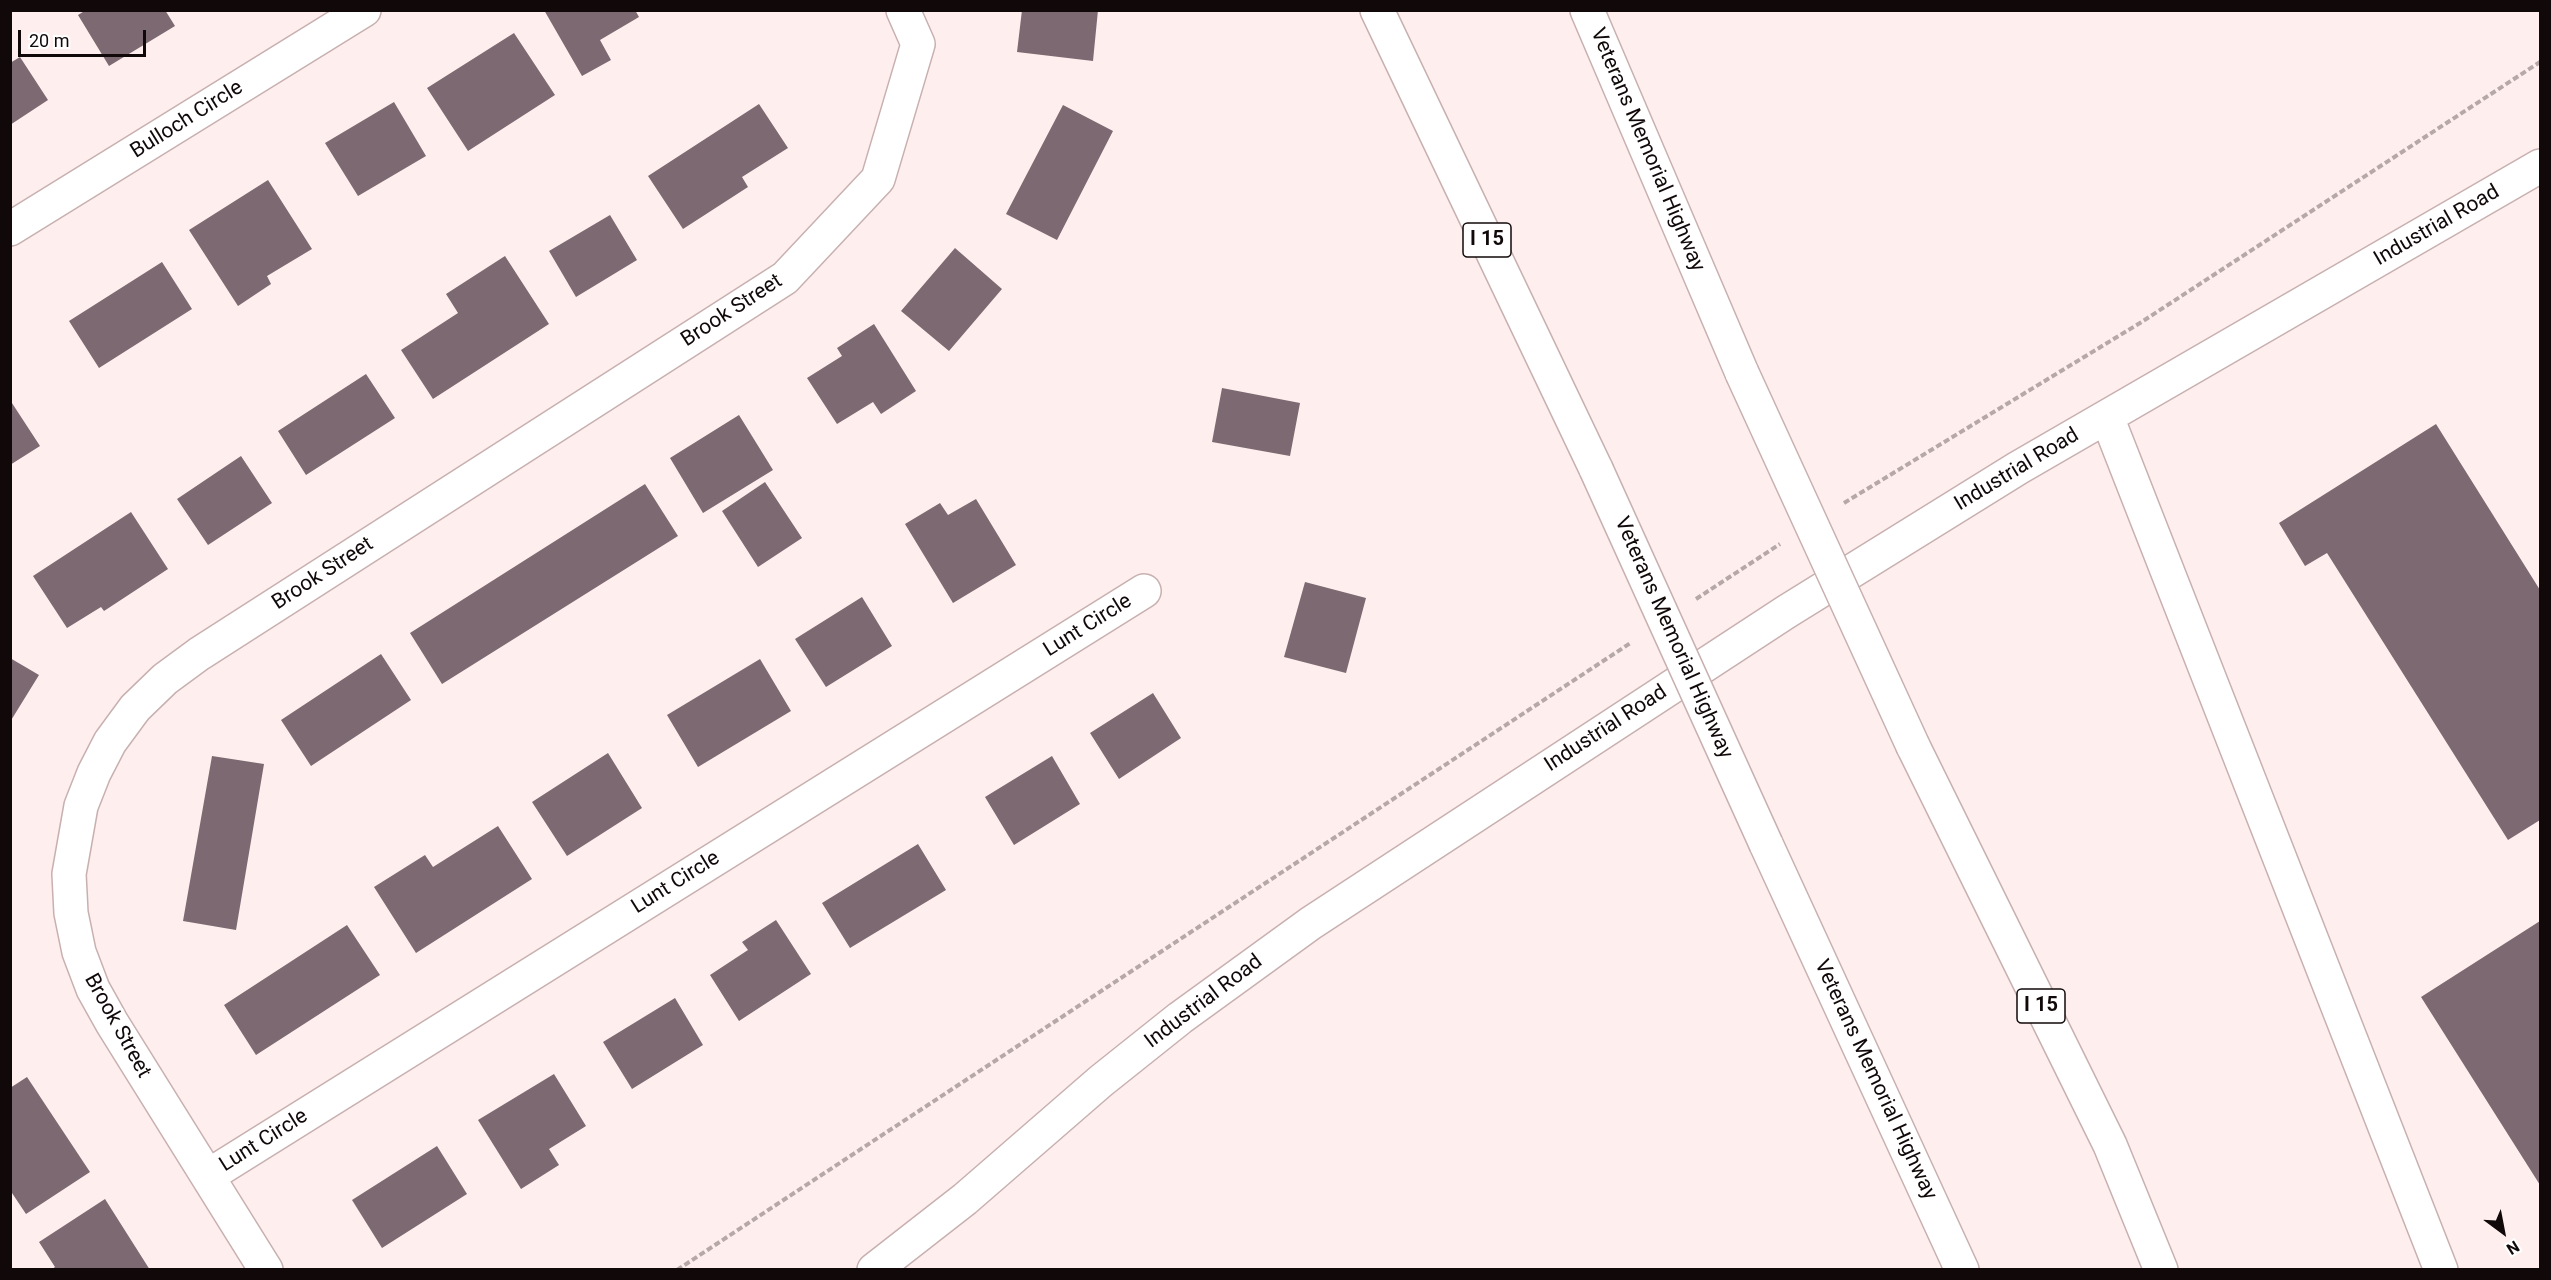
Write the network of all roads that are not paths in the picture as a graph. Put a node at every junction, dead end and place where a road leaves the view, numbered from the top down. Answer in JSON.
{"nodes":[{"id":1,"x":364,"y":10,"type":"edge"},
{"id":2,"x":903,"y":10,"type":"edge"},
{"id":3,"x":1377,"y":10,"type":"edge"},
{"id":4,"x":1587,"y":10,"type":"edge"},
{"id":5,"x":2541,"y":166,"type":"edge"},
{"id":6,"x":10,"y":229,"type":"edge"},
{"id":7,"x":2107,"y":417,"type":"junction"},
{"id":8,"x":1144,"y":591,"type":"dead end"},
{"id":9,"x":208,"y":1176,"type":"junction"},
{"id":10,"x":266,"y":1269,"type":"edge"},
{"id":11,"x":874,"y":1269,"type":"edge"},
{"id":12,"x":1962,"y":1269,"type":"edge"},
{"id":13,"x":2161,"y":1269,"type":"edge"},
{"id":14,"x":2441,"y":1269,"type":"edge"}],
"edges":[{"from":1,"to":6,"type":"main road","name":"Bulloch Circle"},
{"from":2,"to":9,"type":"main road","name":"Brook Street"},
{"from":3,"to":12,"type":"main road","name":"Veterans Memorial Highway","number":"I 15","bridge":true},
{"from":4,"to":13,"type":"main road","name":"Veterans Memorial Highway","number":"I 15","bridge":true},
{"from":5,"to":7,"type":"main road","name":"Industrial Road"},
{"from":7,"to":11,"type":"main road","name":"Industrial Road"},
{"from":7,"to":14,"type":"main road"},
{"from":8,"to":9,"type":"main road","name":"Lunt Circle"},
{"from":9,"to":10,"type":"main road","name":"Brook Street"}]}
